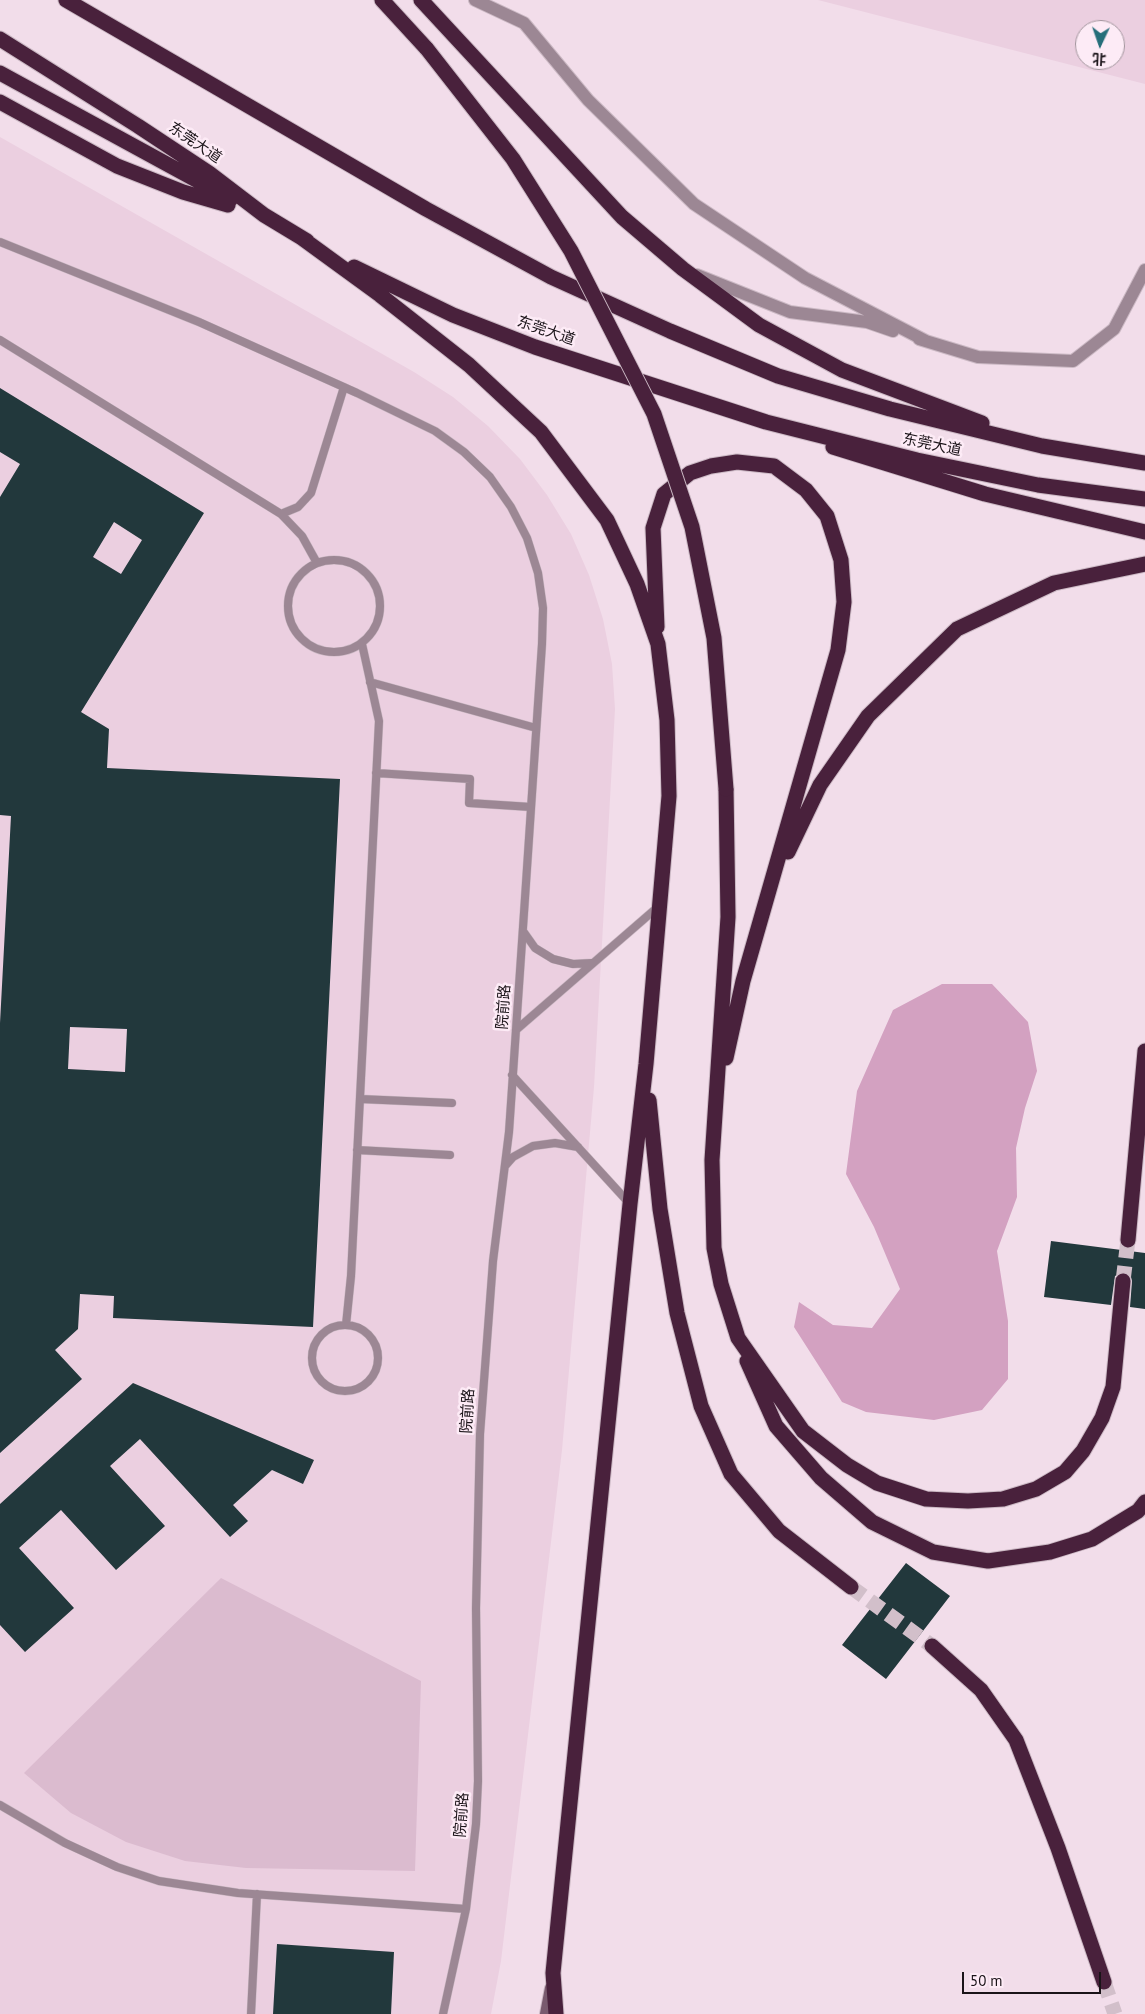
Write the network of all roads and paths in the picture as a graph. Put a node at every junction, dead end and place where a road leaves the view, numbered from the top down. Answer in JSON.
{"nodes":[{"id":1,"x":66,"y":0,"type":"edge"},
{"id":2,"x":382,"y":0,"type":"edge"},
{"id":3,"x":422,"y":0,"type":"edge"},
{"id":4,"x":475,"y":0,"type":"edge"},
{"id":5,"x":0,"y":39,"type":"edge"},
{"id":6,"x":0,"y":73,"type":"edge"},
{"id":7,"x":0,"y":102,"type":"edge"},
{"id":8,"x":264,"y":215,"type":"junction"},
{"id":9,"x":299,"y":236,"type":"junction"},
{"id":10,"x":0,"y":242,"type":"edge"},
{"id":11,"x":683,"y":269,"type":"junction"},
{"id":12,"x":1145,"y":270,"type":"edge"},
{"id":13,"x":0,"y":340,"type":"edge"},
{"id":14,"x":926,"y":341,"type":"junction"},
{"id":15,"x":344,"y":387,"type":"junction"},
{"id":16,"x":766,"y":422,"type":"junction"},
{"id":17,"x":1042,"y":446,"type":"junction"},
{"id":18,"x":1145,"y":463,"type":"edge"},
{"id":19,"x":1145,"y":499,"type":"edge"},
{"id":20,"x":281,"y":514,"type":"junction"},
{"id":21,"x":1145,"y":532,"type":"edge"},
{"id":22,"x":317,"y":563,"type":"junction"},
{"id":23,"x":1145,"y":564,"type":"edge"},
{"id":24,"x":362,"y":644,"type":"junction"},
{"id":25,"x":658,"y":644,"type":"junction"},
{"id":26,"x":370,"y":682,"type":"junction"},
{"id":27,"x":536,"y":728,"type":"junction"},
{"id":28,"x":376,"y":772,"type":"junction"},
{"id":29,"x":531,"y":807,"type":"junction"},
{"id":30,"x":770,"y":890,"type":"junction"},
{"id":31,"x":659,"y":906,"type":"junction"},
{"id":32,"x":523,"y":931,"type":"junction"},
{"id":33,"x":594,"y":962,"type":"junction"},
{"id":34,"x":516,"y":1030,"type":"junction"},
{"id":35,"x":1145,"y":1051,"type":"edge"},
{"id":36,"x":646,"y":1064,"type":"junction"},
{"id":37,"x":512,"y":1075,"type":"junction"},
{"id":38,"x":360,"y":1099,"type":"junction"},
{"id":39,"x":452,"y":1103,"type":"dead end"},
{"id":40,"x":715,"y":1104,"type":"junction"},
{"id":41,"x":578,"y":1147,"type":"junction"},
{"id":42,"x":358,"y":1150,"type":"junction"},
{"id":43,"x":450,"y":1155,"type":"dead end"},
{"id":44,"x":505,"y":1166,"type":"junction"},
{"id":45,"x":630,"y":1204,"type":"junction"},
{"id":46,"x":1128,"y":1240,"type":"tunnel mouth"},
{"id":47,"x":1123,"y":1280,"type":"tunnel mouth"},
{"id":48,"x":346,"y":1325,"type":"junction"},
{"id":49,"x":738,"y":1338,"type":"junction"},
{"id":50,"x":1145,"y":1502,"type":"edge"},
{"id":51,"x":852,"y":1588,"type":"tunnel mouth"},
{"id":52,"x":932,"y":1646,"type":"tunnel mouth"},
{"id":53,"x":0,"y":1805,"type":"edge"},
{"id":54,"x":257,"y":1894,"type":"junction"},
{"id":55,"x":466,"y":1909,"type":"junction"},
{"id":56,"x":553,"y":1973,"type":"junction"},
{"id":57,"x":1104,"y":1982,"type":"tunnel mouth"},
{"id":58,"x":251,"y":2014,"type":"edge"},
{"id":59,"x":443,"y":2014,"type":"edge"},
{"id":60,"x":546,"y":2014,"type":"edge"},
{"id":61,"x":556,"y":2014,"type":"edge"}],
"edges":[{"from":1,"to":17,"type":"highway","name":"东莞大道"},
{"from":2,"to":40,"type":"highway","bridge":true},
{"from":3,"to":11,"type":"highway"},
{"from":4,"to":14,"type":"street"},
{"from":5,"to":8,"type":"highway","name":"东莞大道"},
{"from":6,"to":8,"type":"highway"},
{"from":7,"to":8,"type":"highway"},
{"from":8,"to":9,"type":"highway","name":"东莞大道"},
{"from":9,"to":16,"type":"highway","name":"东莞大道"},
{"from":9,"to":25,"type":"highway"},
{"from":10,"to":15,"type":"lane","name":"院前路"},
{"from":11,"to":14,"type":"street"},
{"from":11,"to":17,"type":"highway"},
{"from":12,"to":14,"type":"street"},
{"from":13,"to":20,"type":"lane"},
{"from":15,"to":20,"type":"lane"},
{"from":15,"to":27,"type":"lane","name":"院前路"},
{"from":16,"to":19,"type":"highway","name":"东莞大道"},
{"from":16,"to":21,"type":"highway"},
{"from":17,"to":18,"type":"highway","name":"东莞大道"},
{"from":20,"to":22,"type":"lane"},
{"from":22,"to":24,"type":"lane"},
{"from":22,"to":24,"type":"lane"},
{"from":23,"to":30,"type":"highway"},
{"from":24,"to":26,"type":"lane"},
{"from":25,"to":30,"type":"highway"},
{"from":25,"to":31,"type":"highway"},
{"from":26,"to":27,"type":"lane"},
{"from":26,"to":28,"type":"lane"},
{"from":27,"to":29,"type":"lane","name":"院前路"},
{"from":28,"to":29,"type":"lane"},
{"from":28,"to":38,"type":"lane"},
{"from":29,"to":32,"type":"lane","name":"院前路"},
{"from":30,"to":40,"type":"highway"},
{"from":31,"to":33,"type":"lane"},
{"from":31,"to":36,"type":"highway"},
{"from":32,"to":33,"type":"lane"},
{"from":32,"to":34,"type":"lane","name":"院前路"},
{"from":33,"to":34,"type":"lane"},
{"from":34,"to":37,"type":"lane","name":"院前路"},
{"from":35,"to":46,"type":"highway"},
{"from":36,"to":45,"type":"highway"},
{"from":36,"to":51,"type":"highway"},
{"from":37,"to":41,"type":"lane"},
{"from":37,"to":44,"type":"lane","name":"院前路"},
{"from":38,"to":39,"type":"lane"},
{"from":38,"to":42,"type":"lane"},
{"from":40,"to":49,"type":"highway"},
{"from":41,"to":44,"type":"lane"},
{"from":41,"to":45,"type":"lane"},
{"from":42,"to":43,"type":"lane"},
{"from":42,"to":48,"type":"lane"},
{"from":44,"to":55,"type":"lane","name":"院前路"},
{"from":45,"to":56,"type":"highway"},
{"from":47,"to":49,"type":"highway"},
{"from":48,"to":48,"type":"lane"},
{"from":49,"to":50,"type":"highway"},
{"from":52,"to":57,"type":"highway"},
{"from":53,"to":54,"type":"lane"},
{"from":54,"to":55,"type":"lane"},
{"from":54,"to":58,"type":"lane"},
{"from":55,"to":59,"type":"lane","name":"院前路"},
{"from":56,"to":60,"type":"main road"},
{"from":56,"to":61,"type":"highway"}]}
